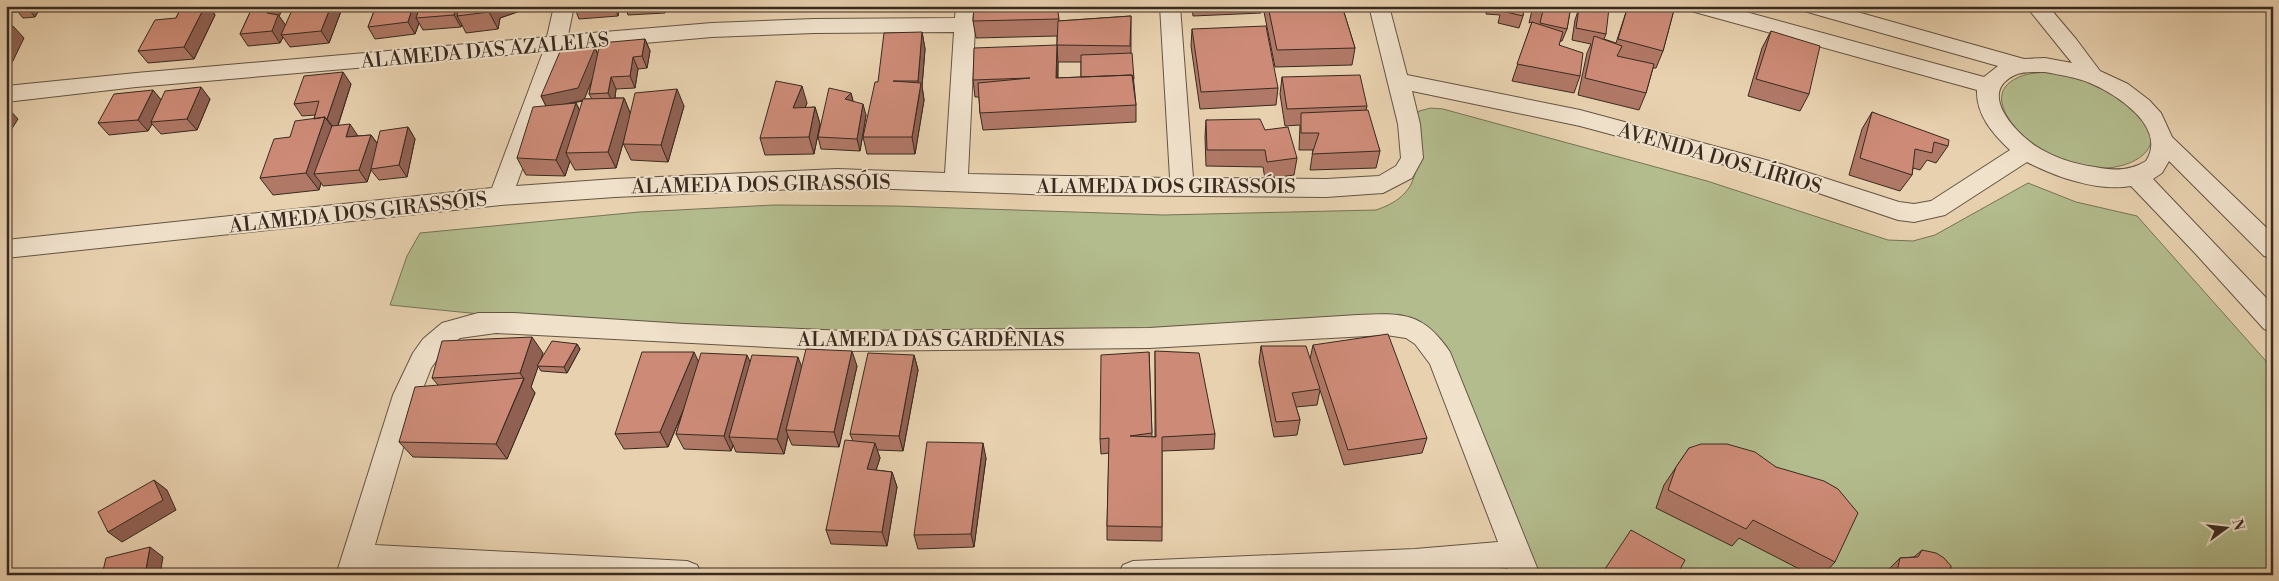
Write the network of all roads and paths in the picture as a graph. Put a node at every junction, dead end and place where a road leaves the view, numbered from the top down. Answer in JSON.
{"nodes":[{"id":1,"x":564,"y":6,"type":"edge"},
{"id":2,"x":1170,"y":6,"type":"edge"},
{"id":3,"x":1379,"y":6,"type":"edge"},
{"id":4,"x":1698,"y":6,"type":"edge"},
{"id":5,"x":1812,"y":6,"type":"edge"},
{"id":6,"x":2036,"y":6,"type":"edge"},
{"id":7,"x":966,"y":16,"type":"edge"},
{"id":8,"x":556,"y":44,"type":"junction"},
{"id":9,"x":2024,"y":66,"type":"junction"},
{"id":10,"x":2092,"y":75,"type":"junction"},
{"id":11,"x":1398,"y":81,"type":"junction"},
{"id":12,"x":1991,"y":86,"type":"junction"},
{"id":13,"x":6,"y":94,"type":"edge"},
{"id":14,"x":2164,"y":142,"type":"junction"},
{"id":15,"x":2026,"y":151,"type":"junction"},
{"id":16,"x":2136,"y":176,"type":"junction"},
{"id":17,"x":956,"y":183,"type":"junction"},
{"id":18,"x":1182,"y":187,"type":"junction"},
{"id":19,"x":501,"y":196,"type":"junction"},
{"id":20,"x":6,"y":249,"type":"edge"},
{"id":21,"x":2273,"y":249,"type":"edge"},
{"id":22,"x":2273,"y":322,"type":"edge"},
{"id":23,"x":1522,"y":564,"type":"edge"},
{"id":24,"x":354,"y":566,"type":"edge"},
{"id":25,"x":687,"y":575,"type":"edge"},
{"id":26,"x":1133,"y":575,"type":"edge"}],
"edges":[{"from":1,"to":8,"type":"street"},
{"from":2,"to":18,"type":"street"},
{"from":3,"to":11,"type":"street","name":"ALAMEDA DOS GIRASSÓIS"},
{"from":4,"to":12,"type":"street"},
{"from":5,"to":9,"type":"street"},
{"from":6,"to":10,"type":"street"},
{"from":7,"to":8,"type":"street","name":"ALAMEDA DAS AZALEIAS"},
{"from":7,"to":17,"type":"street"},
{"from":8,"to":13,"type":"street","name":"ALAMEDA DAS AZALEIAS"},
{"from":8,"to":19,"type":"street"},
{"from":9,"to":10,"type":"street"},
{"from":9,"to":12,"type":"street"},
{"from":10,"to":14,"type":"street"},
{"from":11,"to":15,"type":"street","name":"AVENIDA DOS LÍRIOS"},
{"from":11,"to":18,"type":"street","name":"ALAMEDA DOS GIRASSÓIS"},
{"from":12,"to":15,"type":"street"},
{"from":14,"to":16,"type":"street"},
{"from":14,"to":21,"type":"street"},
{"from":15,"to":16,"type":"street"},
{"from":16,"to":22,"type":"street"},
{"from":17,"to":18,"type":"street","name":"ALAMEDA DOS GIRASSÓIS"},
{"from":17,"to":19,"type":"street","name":"ALAMEDA DOS GIRASSÓIS"},
{"from":19,"to":20,"type":"street","name":"ALAMEDA DOS GIRASSÓIS"},
{"from":23,"to":24,"type":"street","name":"ALAMEDA DAS GARDÊNIAS"},
{"from":23,"to":26,"type":"street"},
{"from":24,"to":25,"type":"street"}]}
